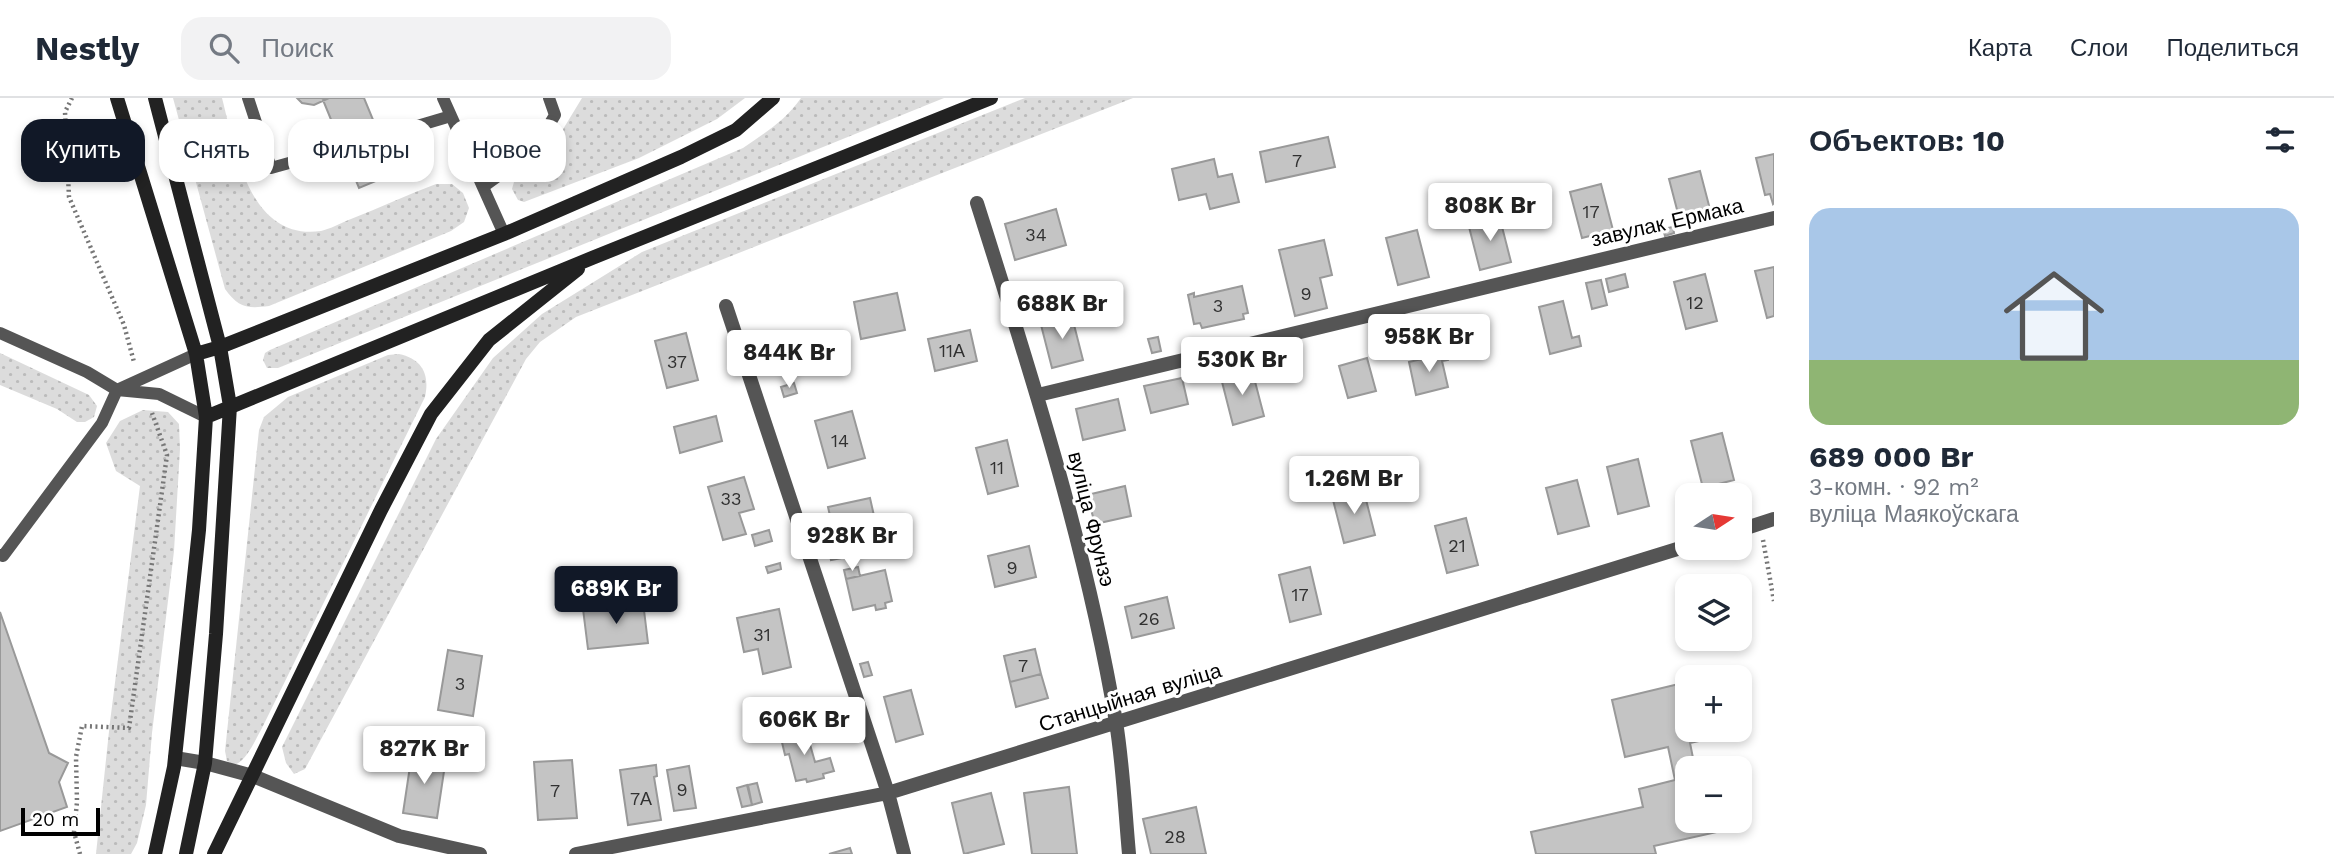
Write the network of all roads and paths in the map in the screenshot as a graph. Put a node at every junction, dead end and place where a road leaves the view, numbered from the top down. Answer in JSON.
{"nodes":[{"id":1,"x":72,"y":98,"type":"edge"},
{"id":2,"x":117,"y":98,"type":"edge"},
{"id":3,"x":155,"y":98,"type":"edge"},
{"id":4,"x":248,"y":98,"type":"edge"},
{"id":5,"x":443,"y":98,"type":"edge"},
{"id":6,"x":549,"y":98,"type":"edge"},
{"id":7,"x":773,"y":98,"type":"edge"},
{"id":8,"x":991,"y":98,"type":"edge"},
{"id":9,"x":451,"y":116,"type":"junction"},
{"id":10,"x":434,"y":121,"type":"edge"},
{"id":11,"x":288,"y":163,"type":"edge"},
{"id":12,"x":484,"y":187,"type":"junction"},
{"id":13,"x":977,"y":203,"type":"dead end"},
{"id":14,"x":1774,"y":218,"type":"edge"},
{"id":15,"x":505,"y":234,"type":"junction"},
{"id":16,"x":592,"y":258,"type":"junction"},
{"id":17,"x":726,"y":306,"type":"dead end"},
{"id":18,"x":0,"y":333,"type":"edge"},
{"id":19,"x":220,"y":346,"type":"junction"},
{"id":20,"x":196,"y":354,"type":"junction"},
{"id":21,"x":140,"y":380,"type":"junction"},
{"id":22,"x":117,"y":390,"type":"junction"},
{"id":23,"x":146,"y":393,"type":"junction"},
{"id":24,"x":1038,"y":395,"type":"junction"},
{"id":25,"x":230,"y":406,"type":"junction"},
{"id":26,"x":206,"y":417,"type":"junction"},
{"id":27,"x":1767,"y":521,"type":"edge"},
{"id":28,"x":1675,"y":550,"type":"edge"},
{"id":29,"x":0,"y":555,"type":"edge"},
{"id":30,"x":1774,"y":601,"type":"edge"},
{"id":31,"x":1116,"y":723,"type":"junction"},
{"id":32,"x":175,"y":758,"type":"junction"},
{"id":33,"x":205,"y":763,"type":"junction"},
{"id":34,"x":253,"y":776,"type":"junction"},
{"id":35,"x":888,"y":793,"type":"junction"},
{"id":36,"x":80,"y":854,"type":"edge"},
{"id":37,"x":155,"y":854,"type":"edge"},
{"id":38,"x":186,"y":854,"type":"edge"},
{"id":39,"x":214,"y":854,"type":"edge"},
{"id":40,"x":480,"y":854,"type":"edge"},
{"id":41,"x":576,"y":854,"type":"edge"},
{"id":42,"x":904,"y":854,"type":"edge"},
{"id":43,"x":1129,"y":854,"type":"edge"}],
"edges":[{"from":1,"to":21,"type":"path"},
{"from":2,"to":20,"type":"main road"},
{"from":3,"to":19,"type":"main road"},
{"from":4,"to":11,"type":"lane"},
{"from":5,"to":9,"type":"lane"},
{"from":6,"to":12,"type":"lane"},
{"from":7,"to":15,"type":"main road"},
{"from":8,"to":16,"type":"main road"},
{"from":9,"to":10,"type":"lane"},
{"from":9,"to":12,"type":"lane"},
{"from":12,"to":15,"type":"lane"},
{"from":13,"to":24,"type":"street","name":"вуліца Фрунзэ"},
{"from":14,"to":24,"type":"street","name":"завулак Ермака"},
{"from":15,"to":19,"type":"main road"},
{"from":16,"to":25,"type":"main road"},
{"from":16,"to":34,"type":"main road"},
{"from":17,"to":35,"type":"street"},
{"from":18,"to":22,"type":"lane"},
{"from":19,"to":20,"type":"main road"},
{"from":19,"to":25,"type":"main road"},
{"from":20,"to":21,"type":"lane"},
{"from":20,"to":26,"type":"main road"},
{"from":21,"to":22,"type":"lane"},
{"from":22,"to":23,"type":"lane"},
{"from":22,"to":29,"type":"lane"},
{"from":23,"to":26,"type":"lane"},
{"from":23,"to":36,"type":"path"},
{"from":24,"to":31,"type":"street","name":"вуліца Фрунзэ"},
{"from":25,"to":26,"type":"main road"},
{"from":25,"to":33,"type":"main road"},
{"from":26,"to":32,"type":"main road"},
{"from":27,"to":30,"type":"path"},
{"from":28,"to":31,"type":"street","name":"Станцыйная вуліца"},
{"from":31,"to":35,"type":"street","name":"Станцыйная вуліца"},
{"from":31,"to":43,"type":"street","name":"вуліца Фрунзэ"},
{"from":32,"to":33,"type":"street"},
{"from":32,"to":37,"type":"main road"},
{"from":33,"to":34,"type":"street"},
{"from":33,"to":38,"type":"main road"},
{"from":34,"to":39,"type":"main road"},
{"from":34,"to":40,"type":"street"},
{"from":35,"to":41,"type":"street","name":"Станцыйная вуліца"},
{"from":35,"to":42,"type":"street"}]}
